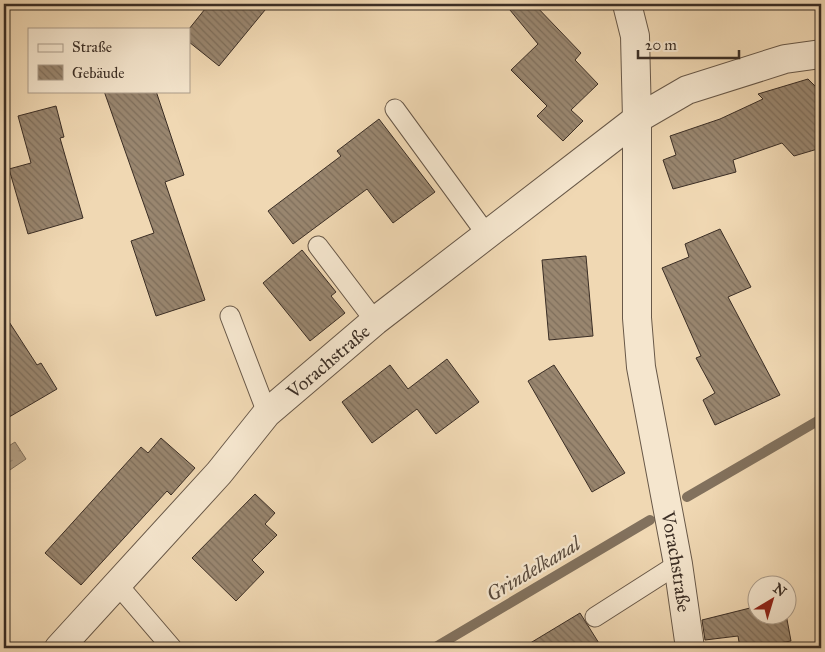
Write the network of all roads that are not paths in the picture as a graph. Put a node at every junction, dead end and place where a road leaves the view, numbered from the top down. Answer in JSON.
{"nodes":[{"id":1,"x":627,"y":4,"type":"edge"},
{"id":2,"x":821,"y":54,"type":"edge"},
{"id":3,"x":395,"y":109,"type":"dead end"},
{"id":4,"x":637,"y":119,"type":"junction"},
{"id":5,"x":487,"y":235,"type":"junction"},
{"id":6,"x":318,"y":246,"type":"dead end"},
{"id":7,"x":230,"y":316,"type":"dead end"},
{"id":8,"x":375,"y":321,"type":"junction"},
{"id":9,"x":267,"y":413,"type":"junction"},
{"id":10,"x":678,"y":564,"type":"junction"},
{"id":11,"x":118,"y":585,"type":"junction"},
{"id":12,"x":595,"y":617,"type":"dead end"},
{"id":13,"x":59,"y":648,"type":"edge"},
{"id":14,"x":172,"y":648,"type":"edge"},
{"id":15,"x":690,"y":648,"type":"edge"}],
"edges":[{"from":1,"to":4,"type":"street","name":"Vorachstraße"},
{"from":2,"to":4,"type":"street","name":"Vorachstraße"},
{"from":3,"to":5,"type":"lane"},
{"from":4,"to":5,"type":"street","name":"Vorachstraße"},
{"from":4,"to":10,"type":"street","name":"Vorachstraße"},
{"from":5,"to":8,"type":"street","name":"Vorachstraße"},
{"from":6,"to":8,"type":"lane"},
{"from":7,"to":9,"type":"lane"},
{"from":8,"to":9,"type":"street","name":"Vorachstraße"},
{"from":9,"to":11,"type":"street","name":"Vorachstraße"},
{"from":10,"to":12,"type":"lane"},
{"from":10,"to":15,"type":"street","name":"Vorachstraße"},
{"from":11,"to":13,"type":"street","name":"Vorachstraße"},
{"from":11,"to":14,"type":"lane"}]}
